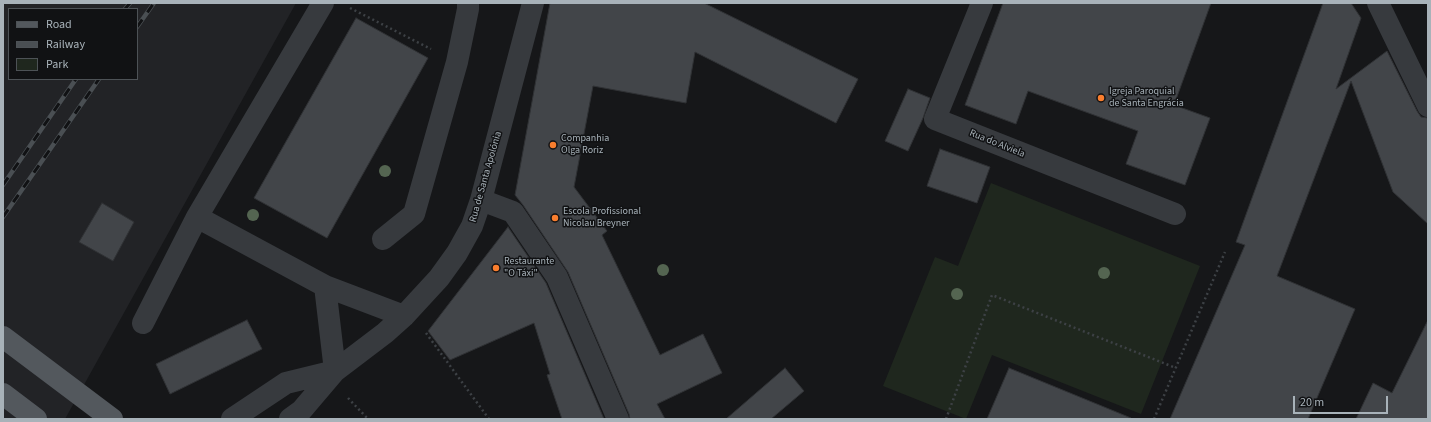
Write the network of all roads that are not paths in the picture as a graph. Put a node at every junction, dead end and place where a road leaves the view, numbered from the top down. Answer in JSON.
{"nodes":[{"id":1,"x":323,"y":3,"type":"edge"},
{"id":2,"x":468,"y":3,"type":"edge"},
{"id":3,"x":533,"y":3,"type":"edge"},
{"id":4,"x":982,"y":3,"type":"edge"},
{"id":5,"x":1378,"y":3,"type":"edge"},
{"id":6,"x":1428,"y":106,"type":"edge"},
{"id":7,"x":481,"y":200,"type":"junction"},
{"id":8,"x":1175,"y":214,"type":"dead end"},
{"id":9,"x":197,"y":218,"type":"junction"},
{"id":10,"x":383,"y":239,"type":"dead end"},
{"id":11,"x":326,"y":286,"type":"junction"},
{"id":12,"x":404,"y":316,"type":"junction"},
{"id":13,"x":143,"y":323,"type":"dead end"},
{"id":14,"x":3,"y":337,"type":"edge"},
{"id":15,"x":335,"y":371,"type":"junction"},
{"id":16,"x":3,"y":394,"type":"edge"},
{"id":17,"x":36,"y":419,"type":"edge"},
{"id":18,"x":112,"y":419,"type":"edge"},
{"id":19,"x":232,"y":419,"type":"edge"},
{"id":20,"x":290,"y":419,"type":"edge"},
{"id":21,"x":618,"y":419,"type":"edge"}],
"edges":[{"from":1,"to":9,"type":"street"},
{"from":2,"to":10,"type":"street"},
{"from":3,"to":7,"type":"street","name":"Rua de Santa Apolónia"},
{"from":4,"to":8,"type":"street","name":"Rua do Alviela"},
{"from":5,"to":6,"type":"street"},
{"from":7,"to":12,"type":"street","name":"Rua de Santa Apolónia"},
{"from":7,"to":21,"type":"street"},
{"from":9,"to":11,"type":"street"},
{"from":9,"to":13,"type":"street"},
{"from":11,"to":12,"type":"street"},
{"from":11,"to":15,"type":"street"},
{"from":12,"to":15,"type":"street","name":"Rua de Santa Apolónia"},
{"from":14,"to":18,"type":"main road"},
{"from":15,"to":19,"type":"street"},
{"from":15,"to":20,"type":"street"},
{"from":16,"to":17,"type":"main road"}]}
